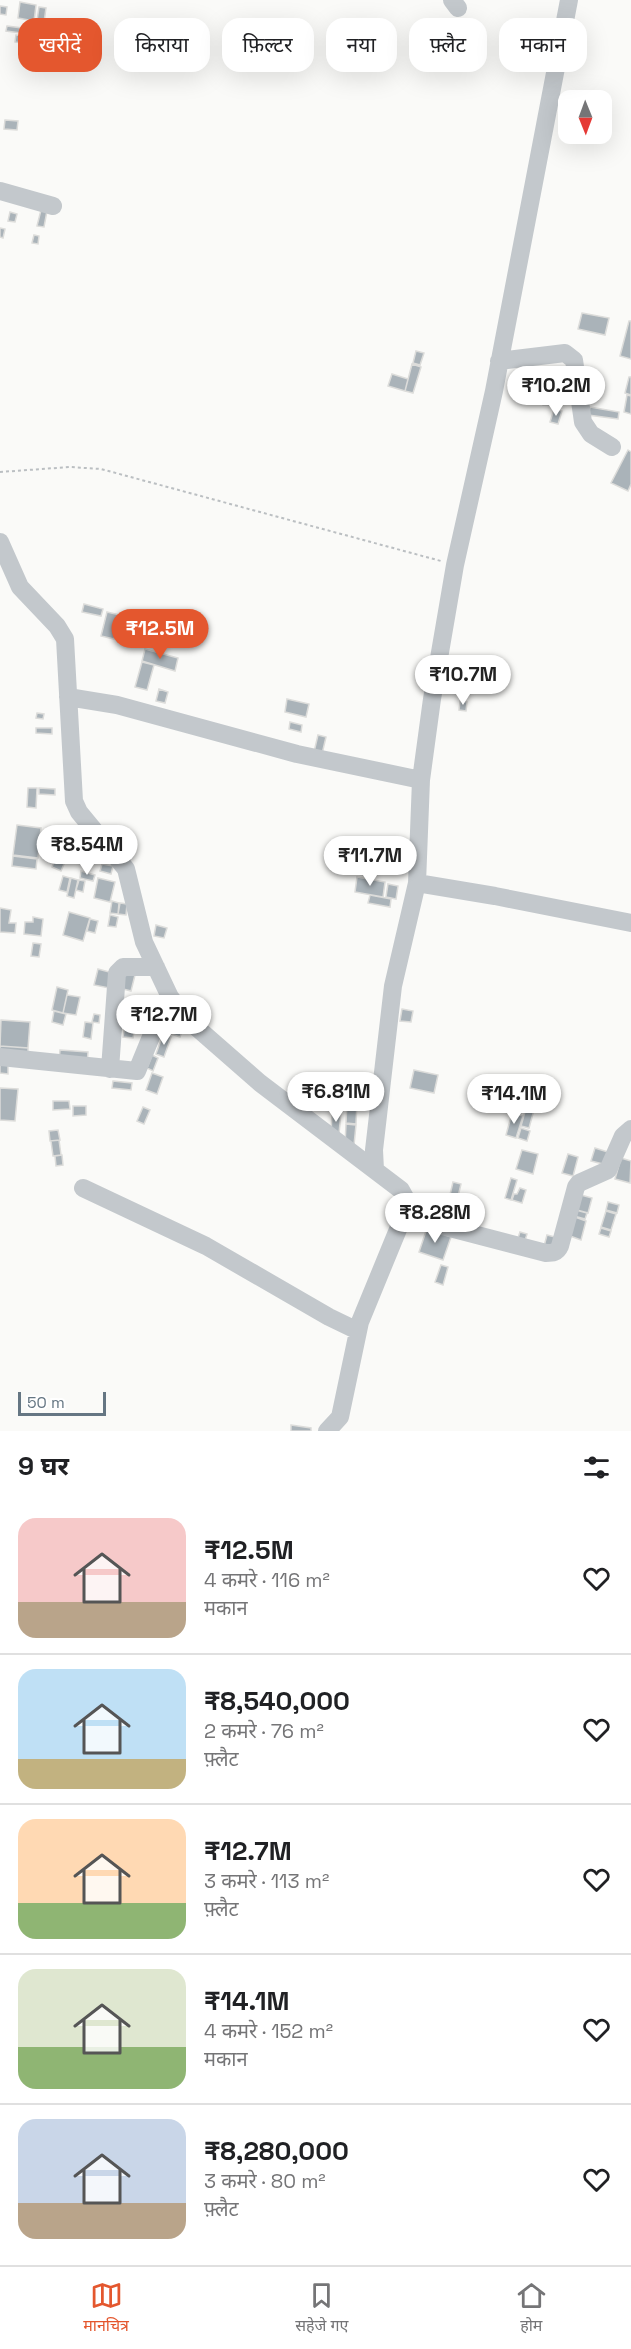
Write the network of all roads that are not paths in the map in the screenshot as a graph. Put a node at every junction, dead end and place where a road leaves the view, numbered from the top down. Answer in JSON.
{"nodes":[{"id":1,"x":569,"y":0,"type":"edge"},
{"id":2,"x":0,"y":191,"type":"edge"},
{"id":3,"x":53,"y":206,"type":"dead end"},
{"id":4,"x":500,"y":356,"type":"junction"},
{"id":5,"x":612,"y":447,"type":"dead end"},
{"id":6,"x":0,"y":542,"type":"edge"},
{"id":7,"x":68,"y":697,"type":"junction"},
{"id":8,"x":421,"y":780,"type":"junction"},
{"id":9,"x":417,"y":883,"type":"junction"},
{"id":10,"x":631,"y":923,"type":"edge"},
{"id":11,"x":156,"y":967,"type":"junction"},
{"id":12,"x":178,"y":1008,"type":"junction"},
{"id":13,"x":0,"y":1057,"type":"edge"},
{"id":14,"x":110,"y":1069,"type":"junction"},
{"id":15,"x":631,"y":1129,"type":"edge"},
{"id":16,"x":375,"y":1170,"type":"junction"},
{"id":17,"x":82,"y":1188,"type":"dead end"},
{"id":18,"x":404,"y":1216,"type":"junction"},
{"id":19,"x":358,"y":1331,"type":"junction"},
{"id":20,"x":327,"y":1431,"type":"edge"}],
"edges":[{"from":1,"to":4,"type":"street"},
{"from":2,"to":3,"type":"street"},
{"from":4,"to":5,"type":"street"},
{"from":4,"to":8,"type":"street"},
{"from":6,"to":7,"type":"street"},
{"from":7,"to":8,"type":"street"},
{"from":7,"to":11,"type":"street"},
{"from":8,"to":9,"type":"street"},
{"from":9,"to":10,"type":"street"},
{"from":9,"to":16,"type":"street"},
{"from":11,"to":12,"type":"street"},
{"from":11,"to":14,"type":"street"},
{"from":12,"to":14,"type":"street"},
{"from":12,"to":16,"type":"street"},
{"from":13,"to":14,"type":"street"},
{"from":15,"to":18,"type":"street"},
{"from":16,"to":18,"type":"street"},
{"from":17,"to":19,"type":"street"},
{"from":18,"to":19,"type":"street"},
{"from":19,"to":20,"type":"street"}]}
